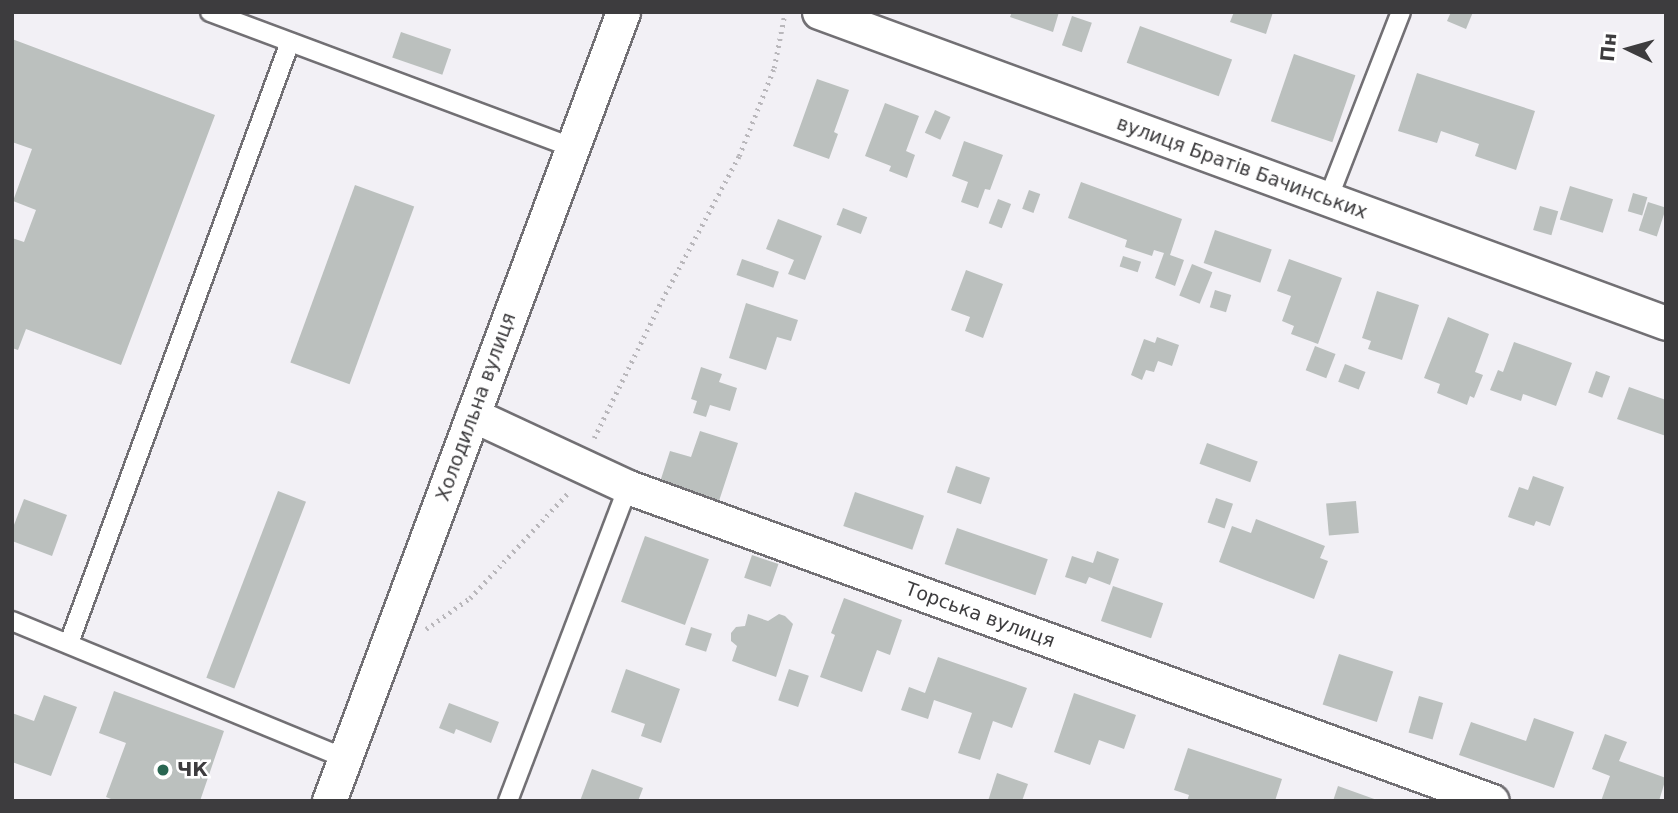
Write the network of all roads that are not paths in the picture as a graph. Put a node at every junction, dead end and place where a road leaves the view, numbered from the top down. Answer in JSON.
{"nodes":[{"id":1,"x":210,"y":12,"type":"edge"},
{"id":2,"x":623,"y":12,"type":"edge"},
{"id":3,"x":819,"y":12,"type":"edge"},
{"id":4,"x":1401,"y":12,"type":"edge"},
{"id":5,"x":290,"y":42,"type":"junction"},
{"id":6,"x":573,"y":148,"type":"junction"},
{"id":7,"x":1328,"y":199,"type":"junction"},
{"id":8,"x":1666,"y":323,"type":"edge"},
{"id":9,"x":473,"y":415,"type":"junction"},
{"id":10,"x":628,"y":487,"type":"junction"},
{"id":11,"x":12,"y":621,"type":"edge"},
{"id":12,"x":69,"y":643,"type":"junction"},
{"id":13,"x":345,"y":758,"type":"junction"},
{"id":14,"x":329,"y":801,"type":"edge"},
{"id":15,"x":508,"y":801,"type":"edge"},
{"id":16,"x":1492,"y":801,"type":"edge"}],
"edges":[{"from":1,"to":5,"type":"lane"},
{"from":2,"to":6,"type":"street","name":"Холодильна вулиця"},
{"from":3,"to":7,"type":"street","name":"вулиця Братів Бачинських"},
{"from":4,"to":7,"type":"lane"},
{"from":5,"to":6,"type":"lane"},
{"from":5,"to":12,"type":"lane"},
{"from":6,"to":9,"type":"street","name":"Холодильна вулиця"},
{"from":7,"to":8,"type":"street","name":"вулиця Братів Бачинських"},
{"from":9,"to":10,"type":"street","name":"Торська вулиця"},
{"from":9,"to":13,"type":"street","name":"Холодильна вулиця"},
{"from":10,"to":15,"type":"lane"},
{"from":10,"to":16,"type":"street","name":"Торська вулиця"},
{"from":11,"to":12,"type":"lane"},
{"from":12,"to":13,"type":"lane"},
{"from":13,"to":14,"type":"street","name":"Холодильна вулиця"}]}
